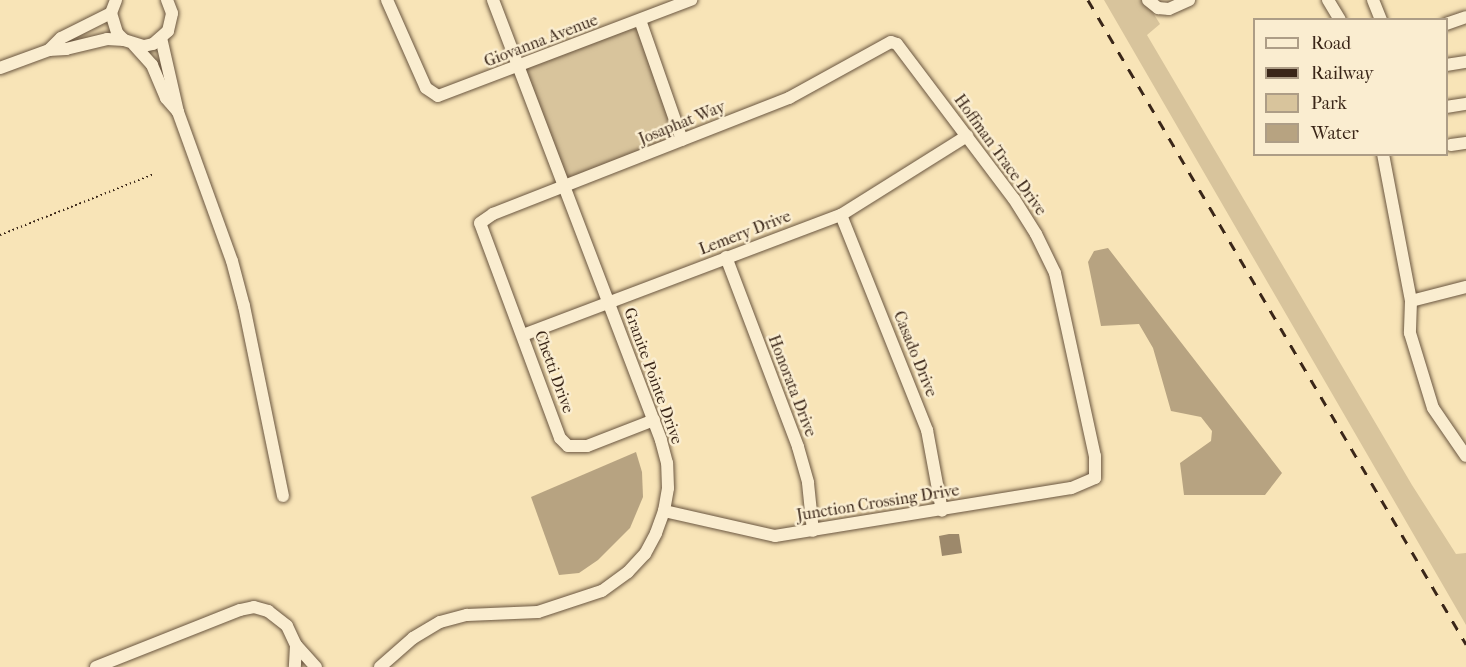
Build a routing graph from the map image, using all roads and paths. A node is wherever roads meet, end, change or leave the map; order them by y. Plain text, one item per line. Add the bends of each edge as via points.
1 (116, 0) edge
2 (167, 0) edge
3 (387, 0) edge
4 (493, 0) edge
5 (691, 0) edge
6 (1148, 0) edge
7 (1189, 0) edge
8 (1328, 0) edge
9 (1372, 0) edge
10 (111, 13) junction
11 (1466, 17) edge
12 (1339, 18) edge
13 (1381, 18) edge
14 (640, 20) junction
15 (1448, 23) edge
16 (161, 38) junction
17 (891, 42) joint
18 (129, 43) junction
19 (50, 50) junction
20 (1466, 62) edge
21 (1448, 65) edge
22 (519, 67) junction
23 (0, 68) edge
24 (1466, 104) edge
25 (1448, 107) edge
26 (178, 112) junction
27 (967, 136) junction
28 (682, 140) junction
29 (1466, 143) edge
30 (1451, 145) dead end
31 (1383, 156) edge
32 (154, 174) dead end
33 (566, 187) junction
34 (841, 214) junction
35 (480, 223) joint
36 (0, 235) edge
37 (726, 257) junction
38 (1466, 287) edge
39 (1411, 301) junction
40 (609, 302) junction
41 (523, 335) junction
42 (654, 420) junction
43 (1466, 456) edge
44 (1095, 478) joint
45 (283, 496) dead end
46 (942, 510) junction
47 (664, 511) junction
48 (813, 531) junction
49 (296, 645) junction
50 (96, 667) edge
51 (295, 667) edge
52 (316, 667) edge
53 (380, 667) edge

1 - 10 street
2 - 16 street via 171,22
3 - 22 street, Giovanna Avenue via 426,88 435,96
4 - 22 street, Granite Pointe Drive
5 - 14 street, Giovanna Avenue
6 - 7 street via 1158,8 1169,9
8 - 12 street
9 - 13 street
10 - 18 street via 112,24
10 - 19 street via 61,38
11 - 15 street
14 - 22 street, Giovanna Avenue
14 - 28 street
16 - 18 street via 144,46
16 - 26 street
17 - 27 street, Hoffman Trace Drive via 902,49
17 - 28 street, Josaphat Way via 789,98
18 - 19 street via 107,39 66,50
18 - 26 street via 152,65 166,98
19 - 23 street
20 - 21 street
22 - 33 street, Granite Pointe Drive
24 - 25 street
26 - 45 street via 232,261
27 - 34 street, Lemery Drive
27 - 44 street, Hoffman Trace Drive via 1014,199 1055,273 1095,456
28 - 33 street, Josaphat Way
29 - 30 street
31 - 39 street
32 - 36 path
33 - 35 street, Josaphat Way via 493,214
33 - 40 street, Granite Pointe Drive
34 - 37 street, Lemery Drive
34 - 46 street, Casado Drive via 927,430
35 - 41 street, Chetti Drive
37 - 40 street, Lemery Drive
37 - 48 street, Honorata Drive via 798,447 808,483
38 - 39 street
39 - 43 street via 1410,333 1433,408
40 - 41 street, Lemery Drive
40 - 42 street, Granite Pointe Drive
41 - 42 street, Chetti Drive via 560,438 568,446 587,446
42 - 47 street, Granite Pointe Drive via 667,463
44 - 46 street, Junction Crossing Drive via 1071,488
46 - 48 street, Junction Crossing Drive
47 - 48 street, Junction Crossing Drive via 775,536
47 - 53 street, Granite Pointe Drive via 645,554 628,573 602,591 538,612 467,615 440,622 413,638
49 - 50 street via 282,621 254,607
49 - 51 street
49 - 52 street

